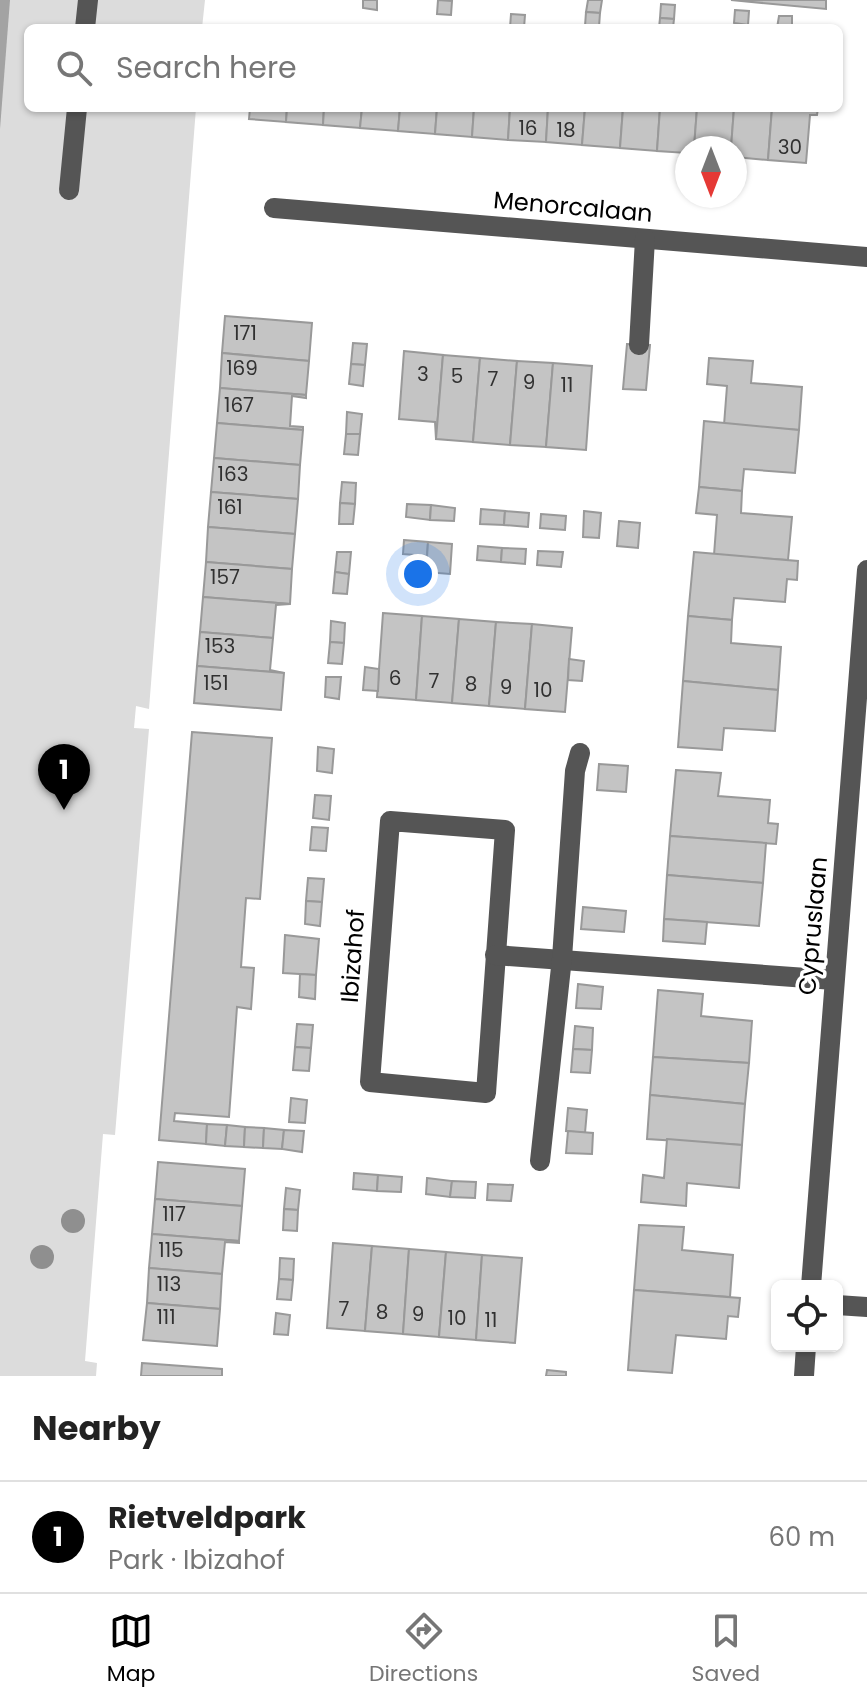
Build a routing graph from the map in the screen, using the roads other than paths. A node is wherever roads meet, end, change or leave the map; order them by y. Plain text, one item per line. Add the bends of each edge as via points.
1 (88, 0) edge
2 (85, 24) edge
3 (77, 112) edge
4 (69, 190) dead end
5 (274, 208) dead end
6 (645, 239) junction
7 (867, 257) edge
8 (639, 345) dead end
9 (867, 570) edge
10 (580, 753) dead end
11 (495, 955) junction
12 (562, 958) junction
13 (834, 980) junction
14 (540, 1161) dead end
15 (811, 1280) edge
16 (843, 1305) edge
17 (867, 1307) edge
18 (806, 1352) edge
19 (804, 1376) edge

1 - 2 street
3 - 4 street
5 - 6 street, Menorcalaan
6 - 7 street, Menorcalaan
6 - 8 street
9 - 13 street, Cypruslaan
10 - 12 street
11 - 11 street, Ibizahof via 505,830 390,821 370,1082 486,1093
11 - 12 street
12 - 13 street
12 - 14 street
13 - 15 street, Cypruslaan
16 - 17 street
18 - 19 street

